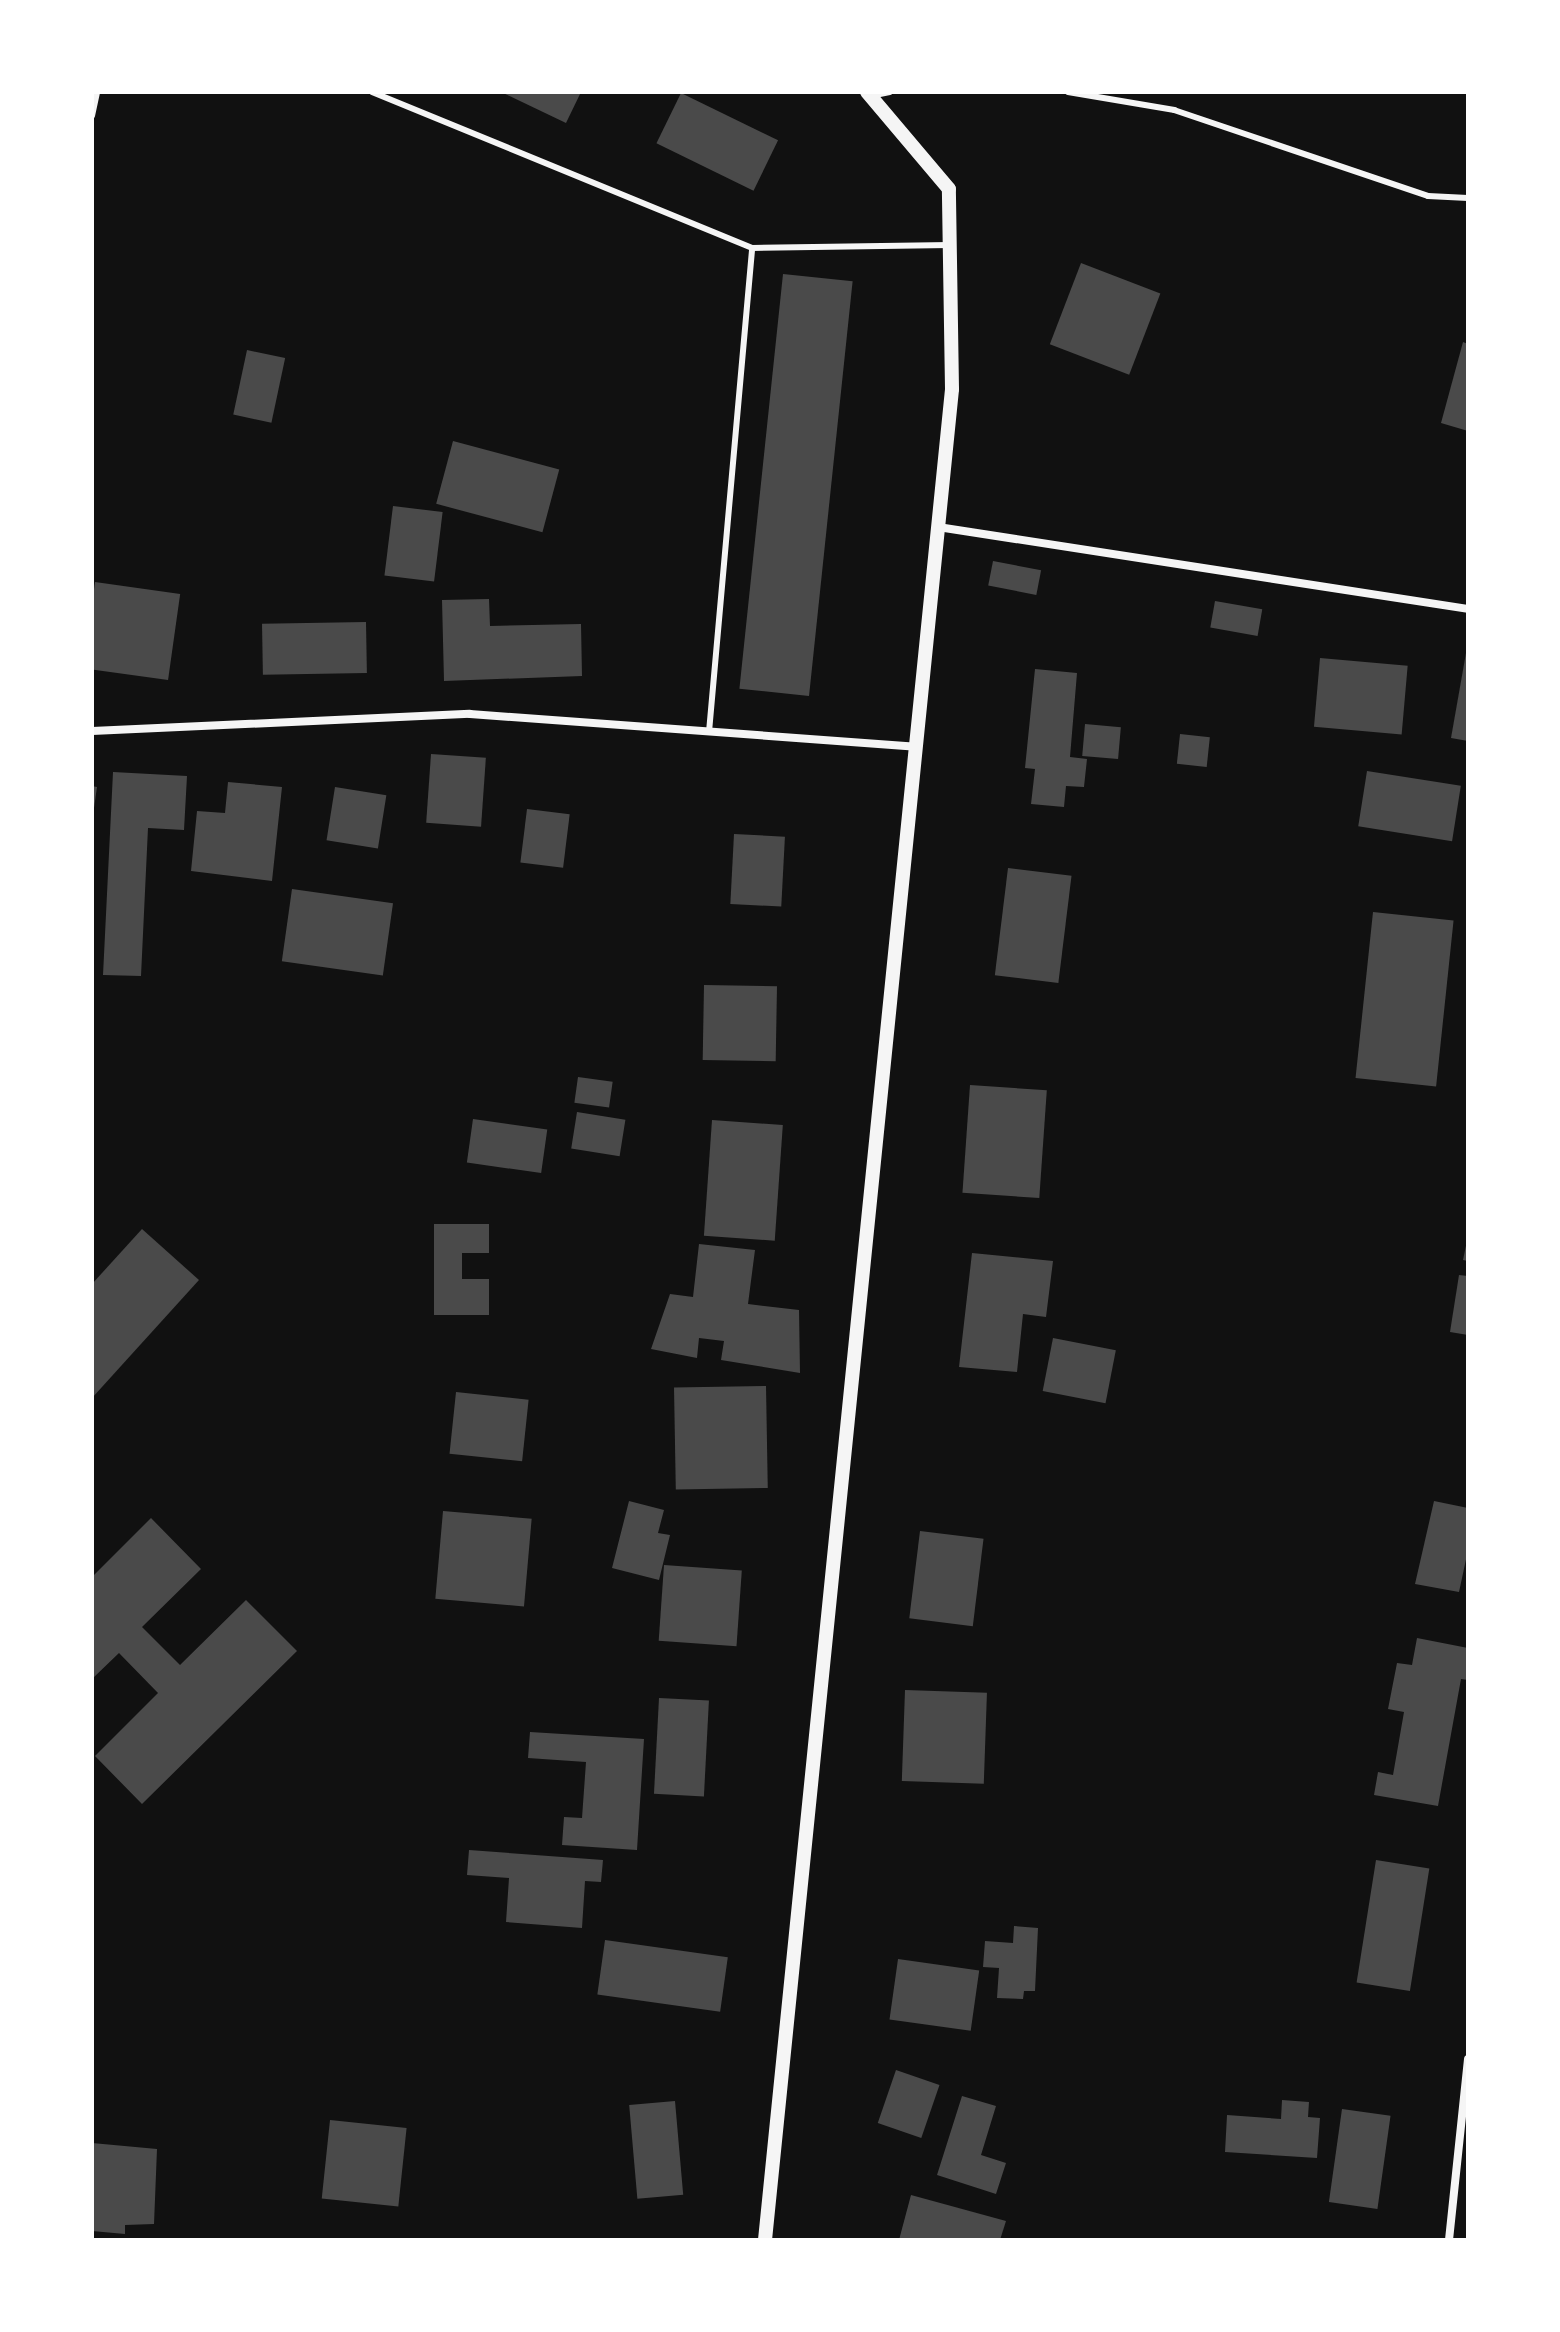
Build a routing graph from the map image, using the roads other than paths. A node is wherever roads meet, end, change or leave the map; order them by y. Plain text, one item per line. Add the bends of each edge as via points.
1 (97, 92) edge
2 (372, 92) edge
3 (1068, 92) edge
4 (877, 93) edge
5 (92, 116) edge
6 (1468, 198) edge
7 (950, 245) junction
8 (752, 248) junction
9 (938, 527) junction
10 (1468, 609) edge
11 (92, 731) edge
12 (709, 732) junction
13 (916, 747) junction
14 (1468, 2059) edge
15 (765, 2240) edge
16 (1449, 2240) edge

1 - 5 lane
2 - 8 lane
3 - 6 lane via 1174,110 1428,196
4 - 7 street via 949,189
7 - 8 lane
7 - 9 street via 952,389
8 - 12 lane
9 - 10 street
9 - 13 street
11 - 12 street via 470,714
12 - 13 street
13 - 15 street
14 - 16 street

